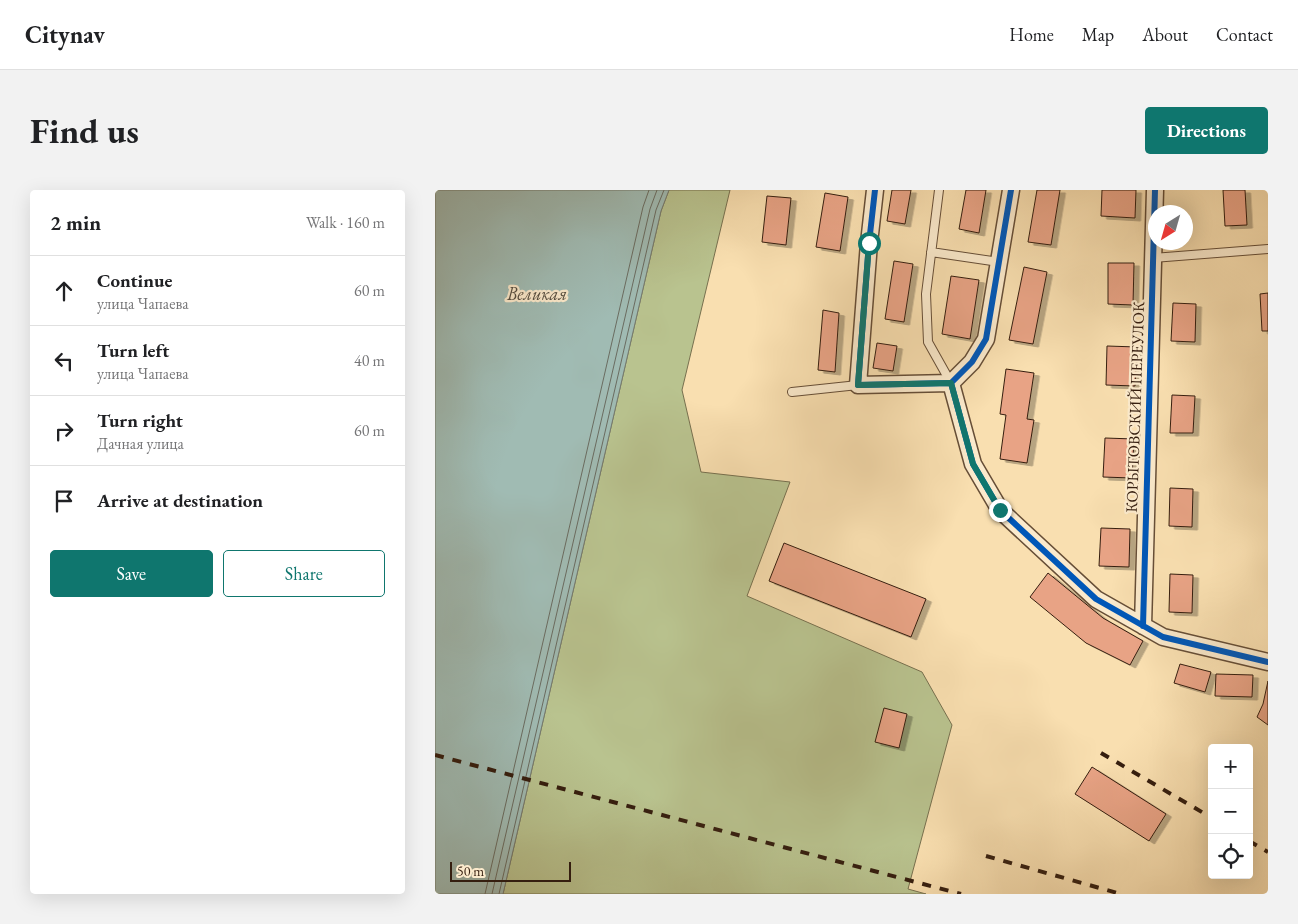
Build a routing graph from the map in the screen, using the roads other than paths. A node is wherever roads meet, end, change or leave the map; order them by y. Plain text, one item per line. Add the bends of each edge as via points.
1 (875, 190) edge
2 (939, 190) edge
3 (1011, 190) edge
4 (1155, 190) edge
5 (1268, 249) edge
6 (931, 252) junction
7 (1153, 258) junction
8 (999, 262) junction
9 (951, 383) junction
10 (858, 385) junction
11 (792, 392) dead end
12 (1143, 626) junction
13 (1268, 662) edge

1 - 10 street
2 - 6 lane
3 - 8 street
4 - 7 street, КОРЫТОВСКИЙ ПЕРЕУЛОК
5 - 7 lane
6 - 8 lane
6 - 9 lane via 926,294 928,342
7 - 12 street, КОРЫТОВСКИЙ ПЕРЕУЛОК
8 - 9 street via 987,339 972,362
9 - 10 street
9 - 12 street via 973,464 1000,510 1096,599
10 - 11 lane
12 - 13 street via 1163,637

